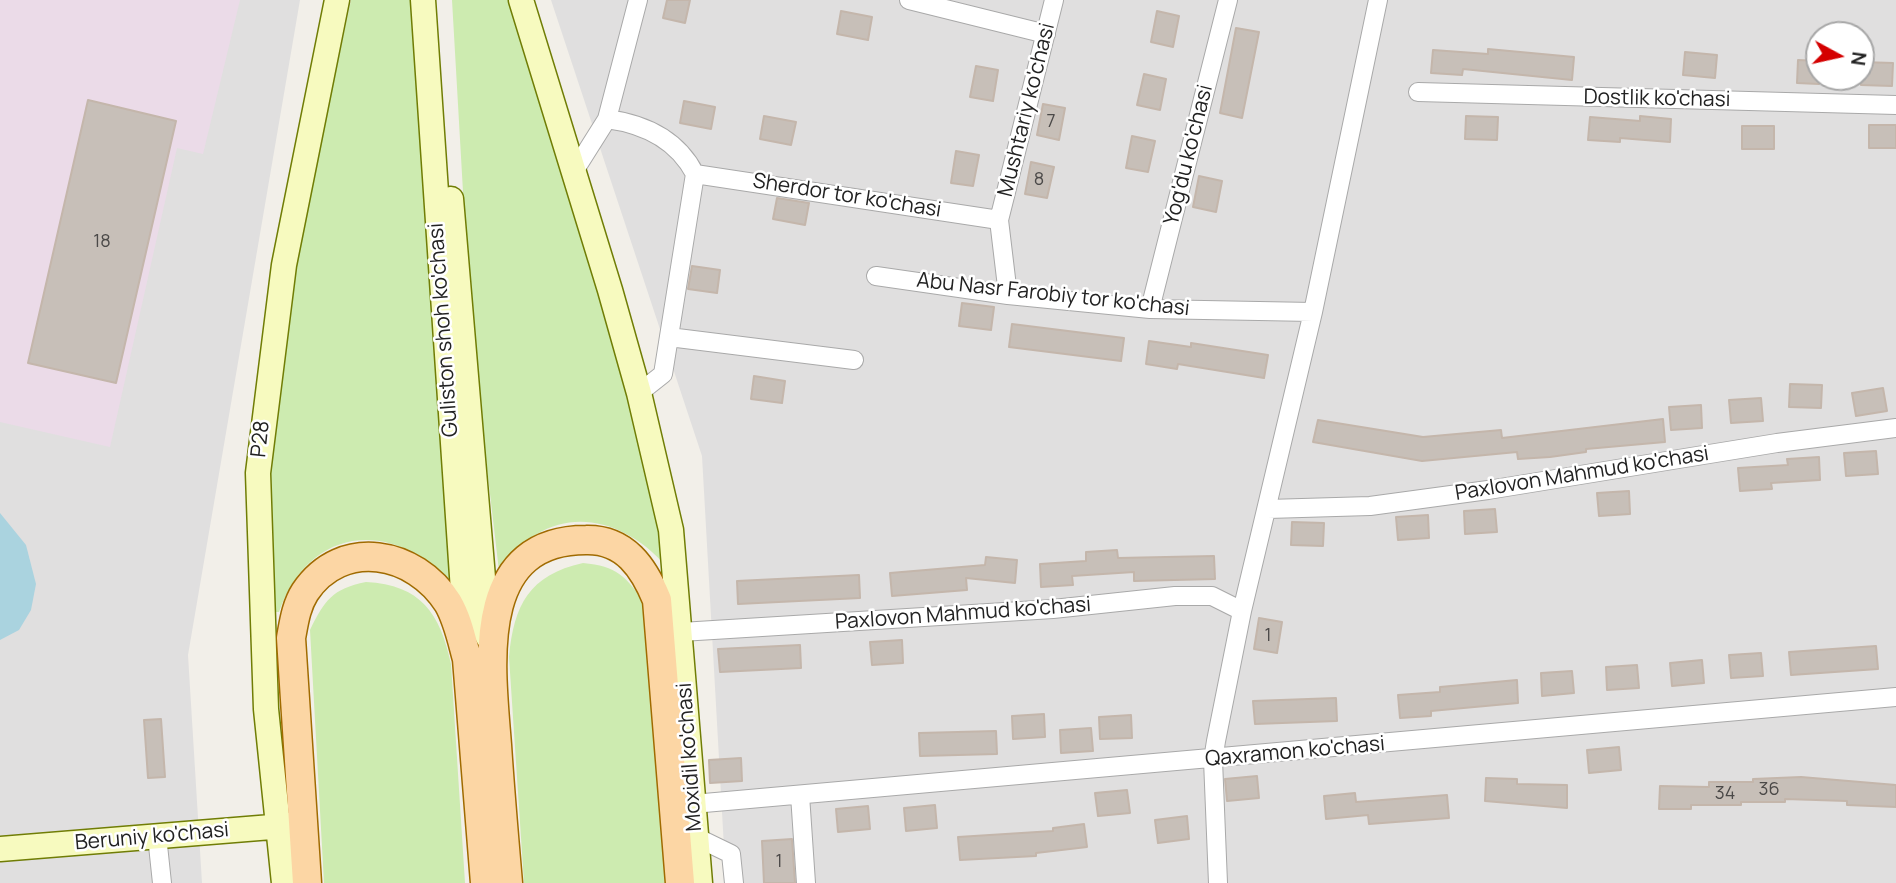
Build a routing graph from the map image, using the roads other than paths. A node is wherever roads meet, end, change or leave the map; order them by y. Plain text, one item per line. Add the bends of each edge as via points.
1 (337, 0) edge
2 (423, 0) edge
3 (440, 0) edge
4 (521, 0) edge
5 (638, 0) edge
6 (909, 0) edge
7 (1054, 0) edge
8 (1228, 0) edge
9 (1378, 0) edge
10 (1046, 34) junction
11 (1419, 92) dead end
12 (1896, 106) edge
13 (607, 119) junction
14 (573, 173) junction
15 (695, 174) junction
16 (999, 220) junction
17 (876, 276) dead end
18 (1008, 295) junction
19 (1150, 309) junction
20 (1313, 312) junction
21 (669, 337) junction
22 (854, 360) dead end
23 (639, 393) junction
24 (1896, 428) edge
25 (1268, 509) junction
26 (1242, 611) junction
27 (681, 632) junction
28 (479, 659) junction
29 (1896, 697) edge
30 (1213, 760) junction
31 (800, 795) junction
32 (693, 804) junction
33 (291, 825) junction
34 (158, 836) junction
35 (696, 837) junction
36 (0, 849) edge
37 (162, 883) edge
38 (284, 883) edge
39 (307, 883) edge
40 (485, 883) edge
41 (508, 883) edge
42 (680, 883) edge
43 (700, 883) edge
44 (734, 883) edge
45 (806, 883) edge
46 (1218, 883) edge

1 - 33 main road, Р28 via 284,265 258,473 266,709
2 - 28 main road, Guliston shoh ko'chasi
3 - 28 main road, Guliston shoh ko'chasi
4 - 14 main road
5 - 13 street
6 - 10 street
7 - 10 street, Mushtariy ko'chasi
8 - 19 street, Yog'du ko'chasi
9 - 20 street
10 - 16 street, Mushtariy ko'chasi
11 - 12 street, Dostlik ko'chasi
13 - 14 street
13 - 15 street via 629,122 662,136 687,159
14 - 23 main road
15 - 16 street, Sherdor tor ko'chasi
15 - 21 street
16 - 18 street
17 - 18 street, Abu Nasr Farobiy tor ko'chasi
18 - 19 street, Abu Nasr Farobiy tor ko'chasi
19 - 20 street, Abu Nasr Farobiy tor ko'chasi
20 - 25 street
21 - 22 street
21 - 23 street via 663,374
23 - 27 main road via 671,530
24 - 25 street, Paxlovon Mahmud ko'chasi via 1370,506
25 - 26 street
26 - 27 street, Paxlovon Mahmud ko'chasi via 1212,596 1175,596 1052,610
26 - 30 street
27 - 32 main road, Moxidil ko'chasi
28 - 33 main road, Guliston shoh ko'chasi via 448,603 406,564 364,555 344,559 324,571 300,602 291,638
28 - 40 main road, Guliston shoh ko'chasi
28 - 41 main road, Guliston shoh ko'chasi
28 - 42 main road, Guliston shoh ko'chasi via 506,584 525,558 554,542 588,540 616,545 637,562 657,600
29 - 30 street, Qaxramon ko'chasi
30 - 31 street, Qaxramon ko'chasi
30 - 46 street
31 - 32 street, Qaxramon ko'chasi
31 - 45 street
32 - 35 main road, Moxidil ko'chasi
33 - 34 main road, Beruniy ko'chasi
33 - 38 main road, Р28
33 - 39 main road, Guliston shoh ko'chasi
34 - 36 main road, Beruniy ko'chasi
34 - 37 street
35 - 43 main road, Moxidil ko'chasi
35 - 44 street via 731,854

